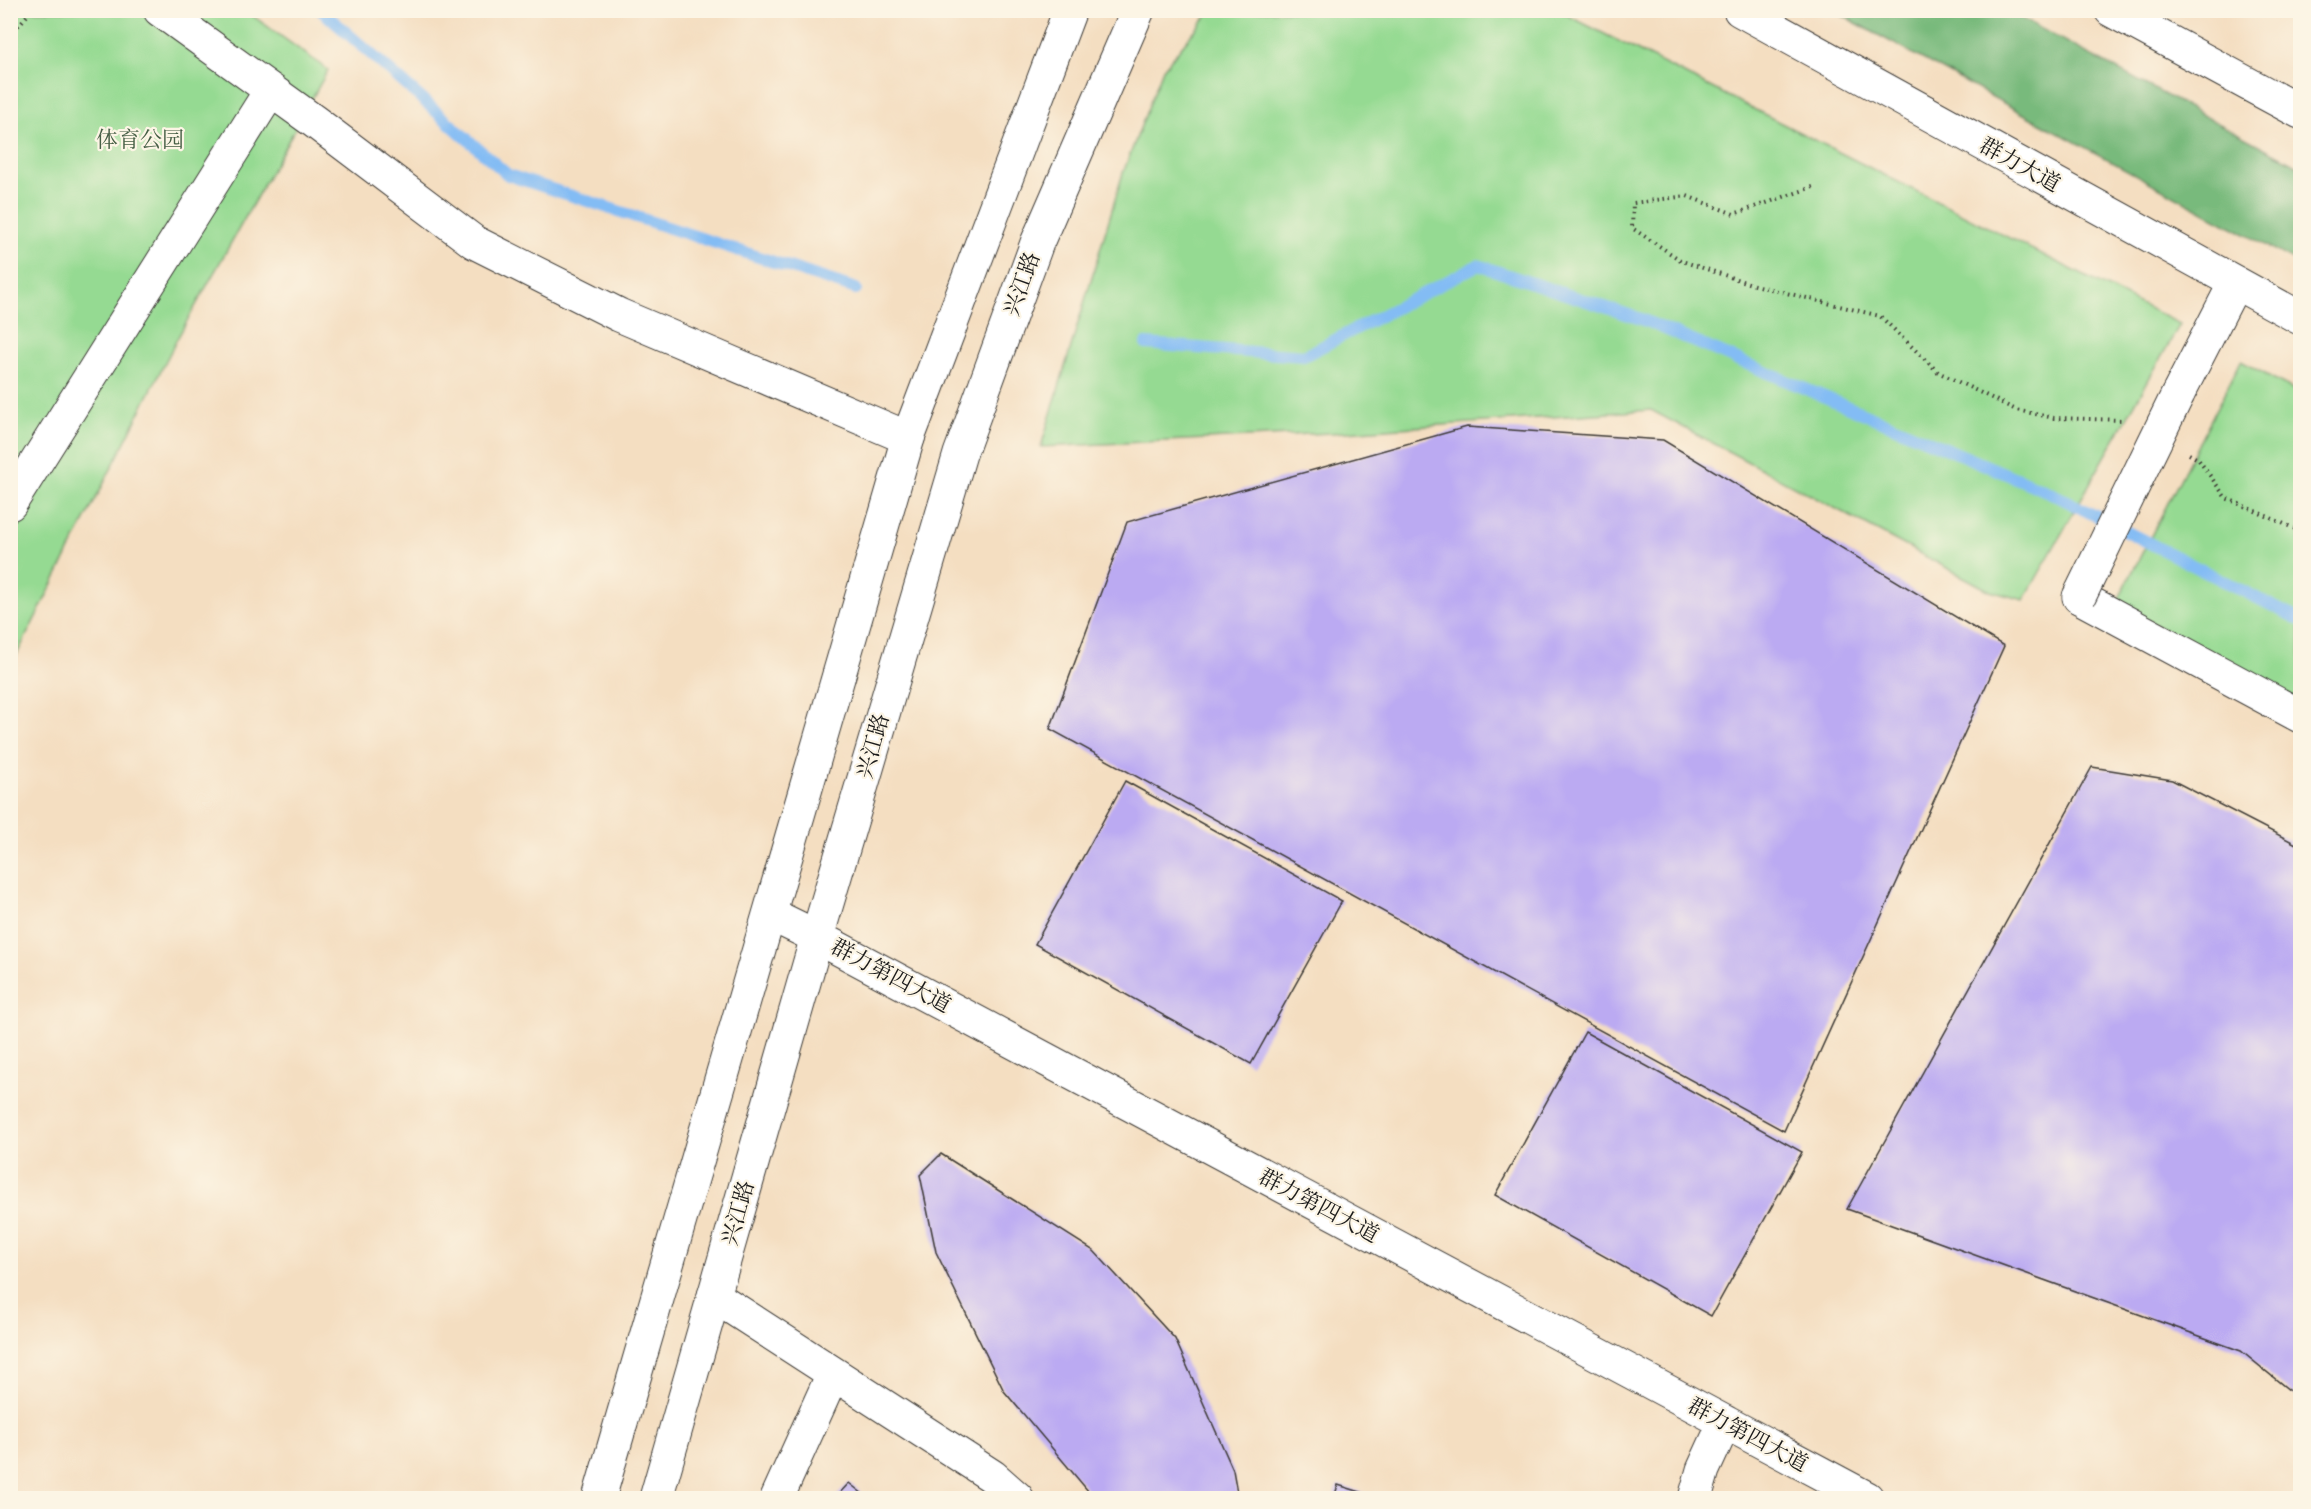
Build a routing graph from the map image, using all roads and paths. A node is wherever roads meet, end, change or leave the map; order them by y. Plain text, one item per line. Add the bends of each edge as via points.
1 (32, 10) edge
2 (160, 10) edge
3 (1071, 10) edge
4 (1138, 10) edge
5 (1740, 10) edge
6 (2111, 10) edge
7 (10, 35) edge
8 (271, 90) junction
9 (2301, 112) edge
10 (1813, 186) dead end
11 (2235, 283) junction
12 (2301, 318) edge
13 (2135, 421) dead end
14 (908, 438) junction
15 (2180, 448) dead end
16 (10, 504) edge
17 (2301, 531) edge
18 (2301, 716) edge
19 (770, 914) junction
20 (817, 937) junction
21 (714, 1296) junction
22 (833, 1374) junction
23 (1725, 1422) junction
24 (599, 1498) edge
25 (656, 1498) edge
26 (777, 1498) edge
27 (1017, 1498) edge
28 (1695, 1498) edge
29 (1867, 1498) edge

1 - 7 path
2 - 8 main road
3 - 14 main road
4 - 20 main road, 兴江路 via 1037,243 960,454
5 - 11 main road, 群力大道
6 - 9 main road
8 - 14 main road via 474,242 619,315
8 - 16 main road
10 - 13 path via 1734,214 1687,196 1633,203 1632,228 1682,261 1754,285 1880,316 1938,372 2016,410 2054,418
11 - 12 main road, 群力大道
11 - 18 main road, bridge via 2079,597
14 - 19 main road
15 - 17 path via 2198,459 2226,498
19 - 20 main road, 群力第四大道
19 - 24 main road
20 - 21 main road, 兴江路
20 - 23 main road, 群力第四大道
21 - 22 main road
21 - 25 main road, 兴江路
22 - 26 main road
22 - 27 main road via 992,1476
23 - 28 main road
23 - 29 main road, 群力第四大道

